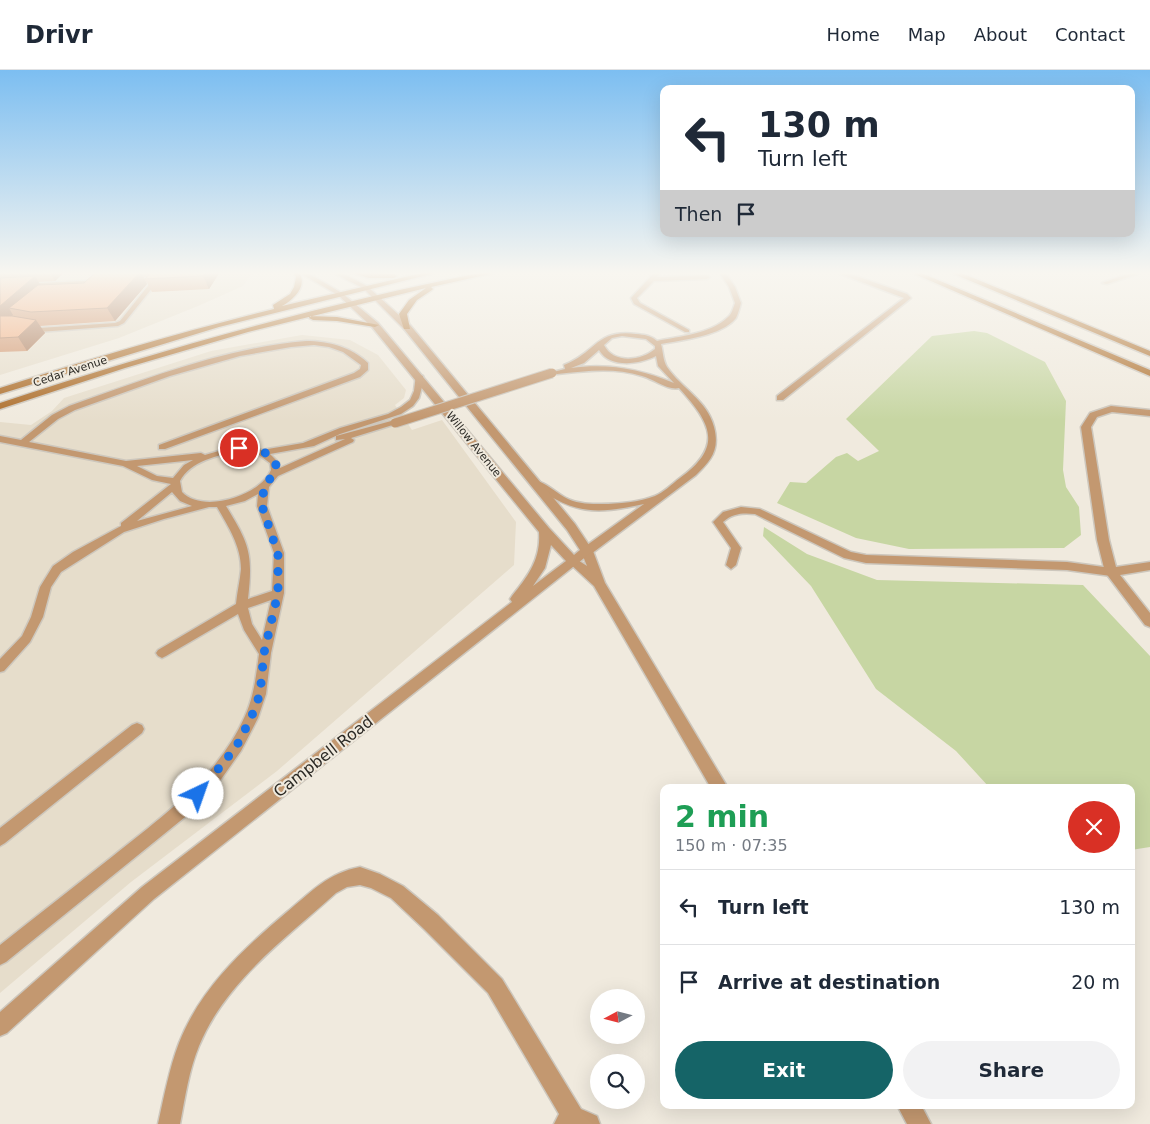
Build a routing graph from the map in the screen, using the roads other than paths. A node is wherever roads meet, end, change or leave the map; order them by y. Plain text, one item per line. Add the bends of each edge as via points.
1 (13, 321) edge
2 (123, 321) edge
3 (235, 321) edge
4 (278, 321) edge
5 (348, 321) edge
6 (371, 321) edge
7 (401, 321) edge
8 (405, 321) edge
9 (669, 321) edge
10 (728, 321) edge
11 (878, 321) edge
12 (1028, 321) edge
13 (1071, 321) edge
14 (375, 325) junction
15 (3, 327) edge
16 (407, 327) junction
17 (687, 331) dead end
18 (600, 345) junction
19 (658, 347) junction
20 (1150, 354) edge
21 (619, 360) junction
22 (630, 361) junction
23 (567, 367) junction
24 (554, 372) junction
25 (1150, 373) edge
26 (419, 376) junction
27 (670, 376) junction
28 (0, 391) edge
29 (684, 391) junction
30 (780, 398) dead end
31 (0, 406) edge
32 (1150, 413) edge
33 (368, 432) junction
34 (0, 439) edge
35 (24, 442) junction
36 (305, 445) junction
37 (162, 447) dead end
38 (264, 452) junction
39 (210, 455) junction
40 (126, 464) junction
41 (274, 474) junction
42 (176, 483) junction
43 (535, 484) junction
44 (264, 486) junction
45 (657, 499) junction
46 (220, 504) junction
47 (208, 505) junction
48 (120, 530) junction
49 (545, 530) junction
50 (586, 551) junction
51 (573, 561) junction
52 (731, 565) dead end
53 (1150, 566) edge
54 (1111, 572) junction
55 (599, 583) junction
56 (278, 593) junction
57 (242, 606) junction
58 (498, 620) junction
59 (1150, 622) edge
60 (264, 653) junction
61 (162, 654) dead end
62 (0, 667) edge
63 (137, 729) dead end
64 (718, 784) edge
65 (0, 838) edge
66 (0, 956) edge
67 (0, 1026) edge
68 (911, 1109) edge
69 (575, 1122) edge
70 (169, 1124) edge
71 (920, 1124) edge

1 - 15 lane
2 - 15 lane via 116,325 39,330
3 - 28 main road, Cedar Avenue
4 - 31 main road, Cedar Avenue via 127,364
5 - 14 main road
6 - 14 street, Willow Avenue
7 - 16 street, Willow Avenue
8 - 16 main road
9 - 17 lane
10 - 19 lane via 704,334
11 - 30 lane
12 - 25 main road
13 - 20 main road
14 - 26 street, Willow Avenue
16 - 43 street, Willow Avenue
18 - 19 lane via 607,338 622,334 648,337
18 - 21 lane via 604,354
18 - 23 lane
19 - 22 lane, Campbell Road via 649,358
19 - 27 lane, Campbell Road via 662,366
21 - 22 lane, Campbell Road
21 - 23 lane, Campbell Road
22 - 27 lane, Campbell Road
23 - 24 lane
24 - 29 lane via 618,367 643,373
24 - 33 lane, bridge
26 - 36 lane via 416,397 405,408
26 - 49 street, Willow Avenue
27 - 29 lane, Campbell Road
29 - 45 lane, Campbell Road via 702,408 712,435 712,447 693,473
32 - 54 street via 1111,409 1093,415 1086,426
33 - 36 lane
33 - 41 lane
34 - 35 lane
35 - 37 lane via 72,408 244,353 291,345 322,344 345,350 365,365 357,375
35 - 40 lane
36 - 38 lane
38 - 39 lane via 239,448
38 - 41 lane via 276,465
39 - 40 lane
39 - 42 lane via 183,471
40 - 42 lane
41 - 44 lane
42 - 47 lane via 176,492 183,499 193,504
42 - 48 lane
43 - 45 lane, Campbell Road via 565,501 591,507
43 - 50 street, Willow Avenue via 571,527
44 - 46 lane via 240,499
44 - 56 lane via 262,506 278,554
45 - 50 lane, Campbell Road
46 - 47 lane
46 - 57 lane via 238,534 245,558
47 - 48 lane
48 - 62 lane via 77,554 57,570 46,587 26,639
49 - 51 street, Willow Avenue
49 - 58 street via 547,546 536,574
50 - 51 street, Campbell Road
50 - 55 street, Willow Avenue
51 - 55 street, Willow Avenue
51 - 58 street, Campbell Road
52 - 54 lane via 736,548 718,522 735,511 746,510 757,511 848,555 866,559 1067,566
53 - 54 street
54 - 59 street
55 - 64 street, Willow Avenue
56 - 57 lane
56 - 60 lane
57 - 60 lane via 249,631
57 - 61 lane
58 - 67 street, Campbell Road via 148,893
60 - 66 lane via 260,694 251,718 236,747 212,780 185,808
63 - 65 lane
68 - 71 street
69 - 70 street via 495,986 397,892 360,876 344,879 330,887 243,963 207,1009 190,1043

